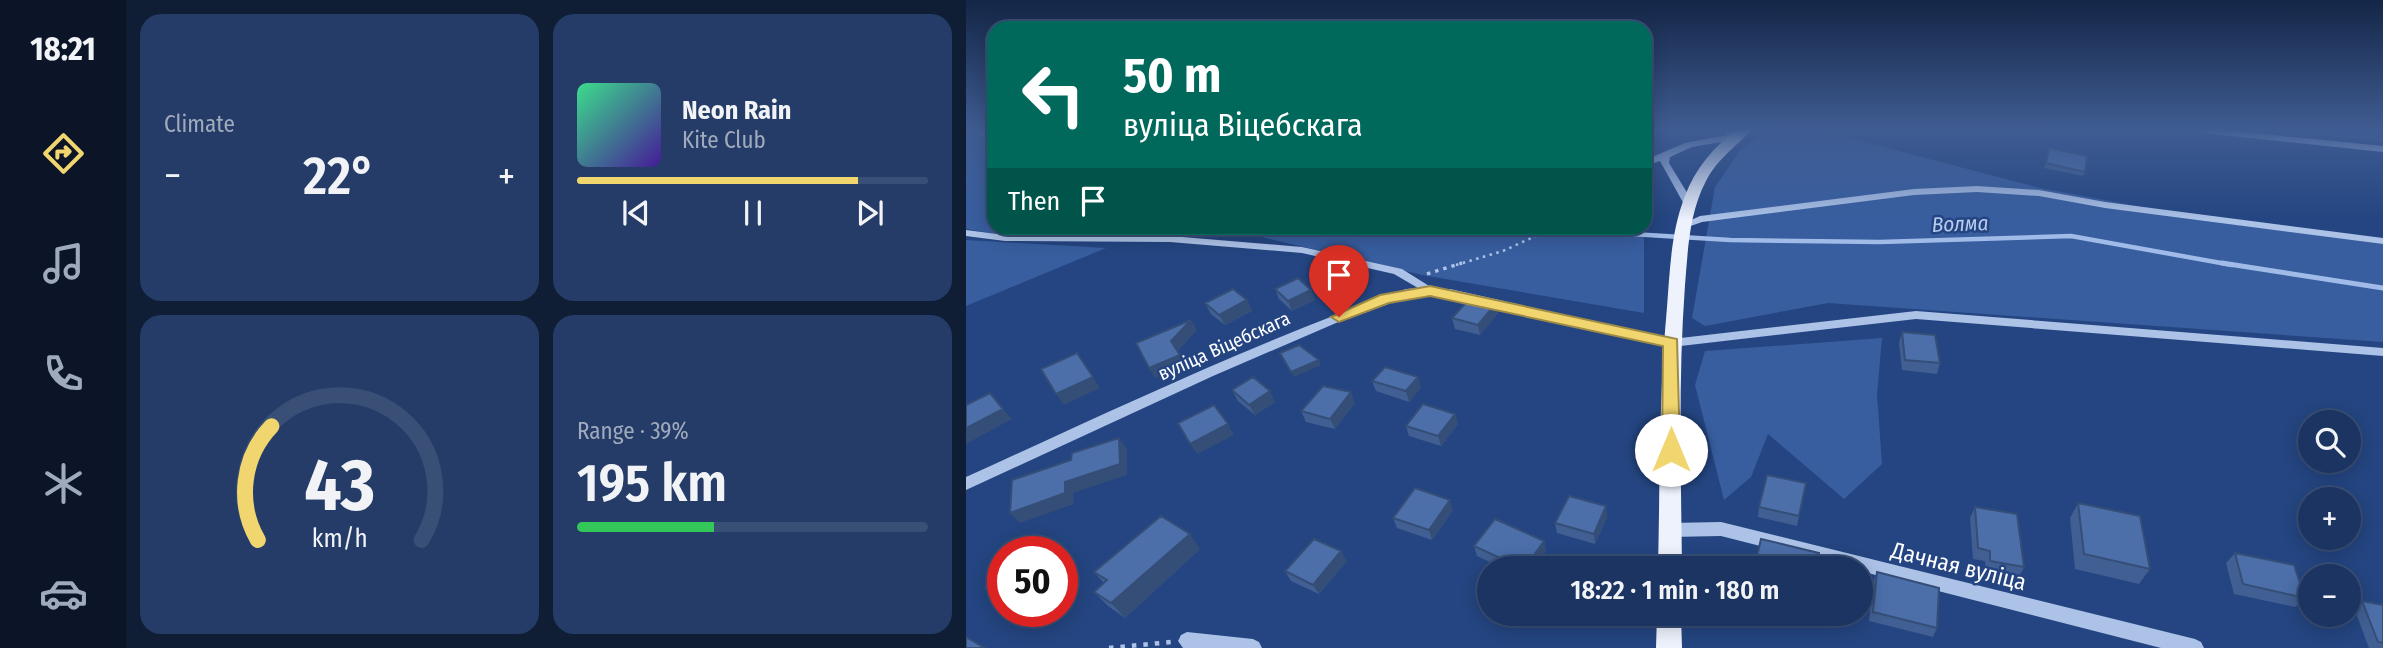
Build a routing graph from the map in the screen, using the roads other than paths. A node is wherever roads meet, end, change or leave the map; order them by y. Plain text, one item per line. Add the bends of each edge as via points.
1 (1664, 160) edge
2 (1713, 160) edge
3 (1689, 204) junction
4 (1685, 225) junction
5 (966, 233) edge
6 (2383, 241) edge
7 (1430, 291) junction
8 (1672, 343) junction
9 (2383, 352) edge
10 (966, 484) edge
11 (1670, 530) junction
12 (1670, 556) edge
13 (1670, 626) edge
14 (1187, 641) road end
15 (1253, 648) edge
16 (1669, 648) edge
17 (2195, 648) edge

1 - 3 street
2 - 3 main road
3 - 4 main road
4 - 6 street via 1700,219 1844,200 1977,189 2039,193
4 - 8 main road
5 - 7 street via 1273,247 1398,271
7 - 8 street, вуліца Віцебскага
7 - 10 street, вуліца Віцебскага via 1386,298 1339,317
8 - 9 street, вуліца Віцебскага via 1916,315
8 - 11 main road
11 - 12 main road
11 - 17 street, Дачная вуліца via 1721,529
13 - 16 main road
14 - 15 street

